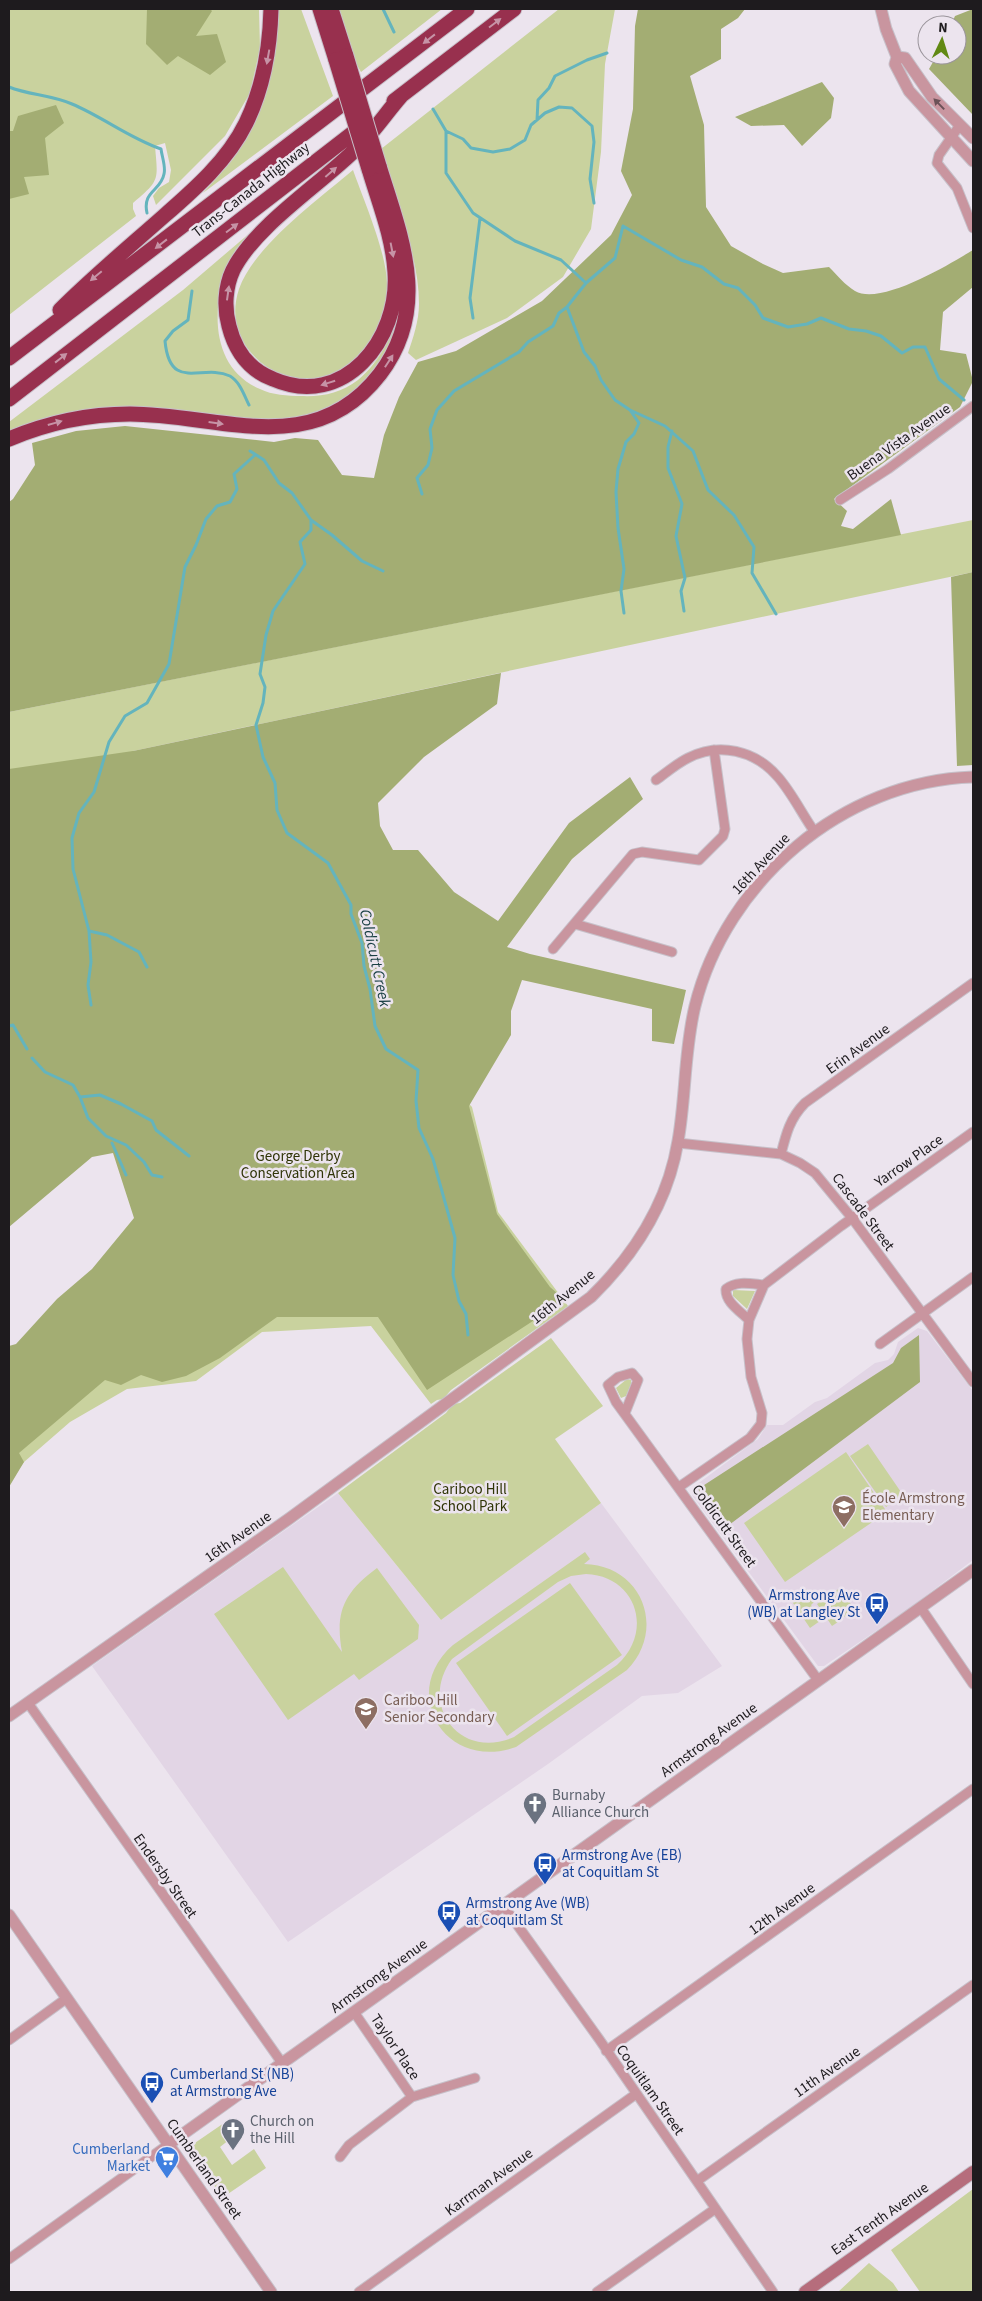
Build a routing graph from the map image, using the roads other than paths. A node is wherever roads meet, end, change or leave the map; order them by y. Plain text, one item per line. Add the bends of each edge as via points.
1 (272, 9) edge
2 (320, 9) edge
3 (331, 9) edge
4 (467, 9) edge
5 (514, 9) edge
6 (881, 9) edge
7 (897, 57) junction
8 (341, 58) junction
9 (401, 96) junction
10 (960, 125) junction
11 (951, 137) junction
12 (973, 138) edge
13 (973, 161) edge
14 (374, 168) junction
15 (973, 228) edge
16 (23, 347) junction
17 (9, 358) edge
18 (9, 399) edge
19 (973, 406) edge
20 (9, 440) edge
21 (840, 500) dead end
22 (714, 750) junction
23 (973, 777) edge
24 (656, 780) dead end
25 (814, 831) junction
26 (575, 924) junction
27 (553, 949) dead end
28 (672, 952) dead end
29 (973, 983) edge
30 (973, 1132) edge
31 (678, 1144) junction
32 (781, 1154) junction
33 (852, 1218) junction
34 (973, 1277) edge
35 (764, 1285) junction
36 (922, 1314) junction
37 (749, 1320) junction
38 (880, 1344) dead end
39 (973, 1382) edge
40 (625, 1413) dead end
41 (679, 1487) junction
42 (973, 1570) edge
43 (921, 1608) junction
44 (818, 1680) junction
45 (973, 1684) edge
46 (28, 1703) junction
47 (9, 1716) edge
48 (973, 1789) edge
49 (503, 1905) junction
50 (9, 1915) edge
51 (973, 1985) edge
52 (66, 1998) junction
53 (354, 2012) junction
54 (9, 2040) edge
55 (606, 2051) junction
56 (282, 2063) junction
57 (475, 2078) dead end
58 (636, 2094) junction
59 (412, 2097) junction
60 (169, 2144) junction
61 (340, 2157) dead end
62 (973, 2172) edge
63 (697, 2181) junction
64 (715, 2209) junction
65 (9, 2259) edge
66 (271, 2292) edge
67 (358, 2292) edge
68 (597, 2292) edge
69 (773, 2292) edge
70 (805, 2292) edge

1 -> 16 highway via 270,42 260,87 246,124 227,153 187,196 85,284
2 - 8 highway
3 - 8 highway
4 -> 16 highway, Trans-Canada Highway
9 -> 5 highway, Trans-Canada Highway
6 - 7 street
10 -> 7 street via 932,97 906,58
7 - 11 street via 895,64 910,90
8 - 14 highway, bridge
14 -> 9 highway via 395,272 394,304 383,335 355,369 332,382 298,386 263,376 243,356 231,332 226,310 233,272 254,242 358,148
18 -> 9 highway, Trans-Canada Highway
10 - 11 street
10 - 12 street
11 - 13 street
11 - 15 street via 939,154 937,163 957,188
20 -> 14 highway via 61,421 98,416 150,416 281,428 306,424 341,410 373,382 392,358 405,324 409,302 402,241
16 - 17 highway, Trans-Canada Highway
19 - 21 street, Buena Vista Avenue
22 - 24 street via 685,760
22 - 25 street via 748,754 767,766 780,779
22 - 26 street via 725,829 723,836 698,860 642,852 633,854
23 - 25 street, 16th Avenue via 920,784 883,796
25 - 31 street, 16th Avenue via 753,890 713,956 691,1026
26 - 27 street
26 - 28 street
29 - 32 street, Erin Avenue via 805,1104 793,1116
30 - 33 street, Yarrow Place
31 - 32 street, Cascade Street
31 - 46 street, 16th Avenue via 667,1184 652,1218 622,1265 591,1297 290,1518
32 - 33 street, Cascade Street via 815,1173
33 - 35 street, Yarrow Place
33 - 36 street, Cascade Street
34 - 36 street
35 - 37 street, Yarrow Place
35 - 37 street via 739,1284 726,1289 730,1302
36 - 38 street
36 - 39 street, Cascade Street
37 - 41 street, Yarrow Place via 748,1357 762,1408 762,1424 750,1438
40 - 41 street, Coldicutt Street
41 - 44 street, Coldicutt Street
42 - 43 street, Armstrong Avenue
43 - 44 street, Armstrong Avenue
43 - 45 street
44 - 49 street, Armstrong Avenue
46 - 47 street, 16th Avenue
46 - 56 street, Endersby Street
48 - 55 street, 12th Avenue
49 - 53 street, Armstrong Avenue
49 - 55 street, Coquitlam Street
50 - 52 street, Cumberland Street
51 - 63 street, 11th Avenue
52 - 54 street
52 - 60 street, Cumberland Street
53 - 56 street, Armstrong Avenue
53 - 59 street, Taylor Place
55 - 58 street, Coquitlam Street
56 - 60 street, Armstrong Avenue
57 - 59 street, Taylor Place
58 - 63 street, Coquitlam Street
58 - 67 street, Karrman Avenue
59 - 61 street, Taylor Place via 349,2145
60 - 65 street
60 - 66 street, Cumberland Street
62 - 70 main road, East Tenth Avenue
63 - 64 street, Coquitlam Street
64 - 68 street
64 - 69 street, Coquitlam Street

